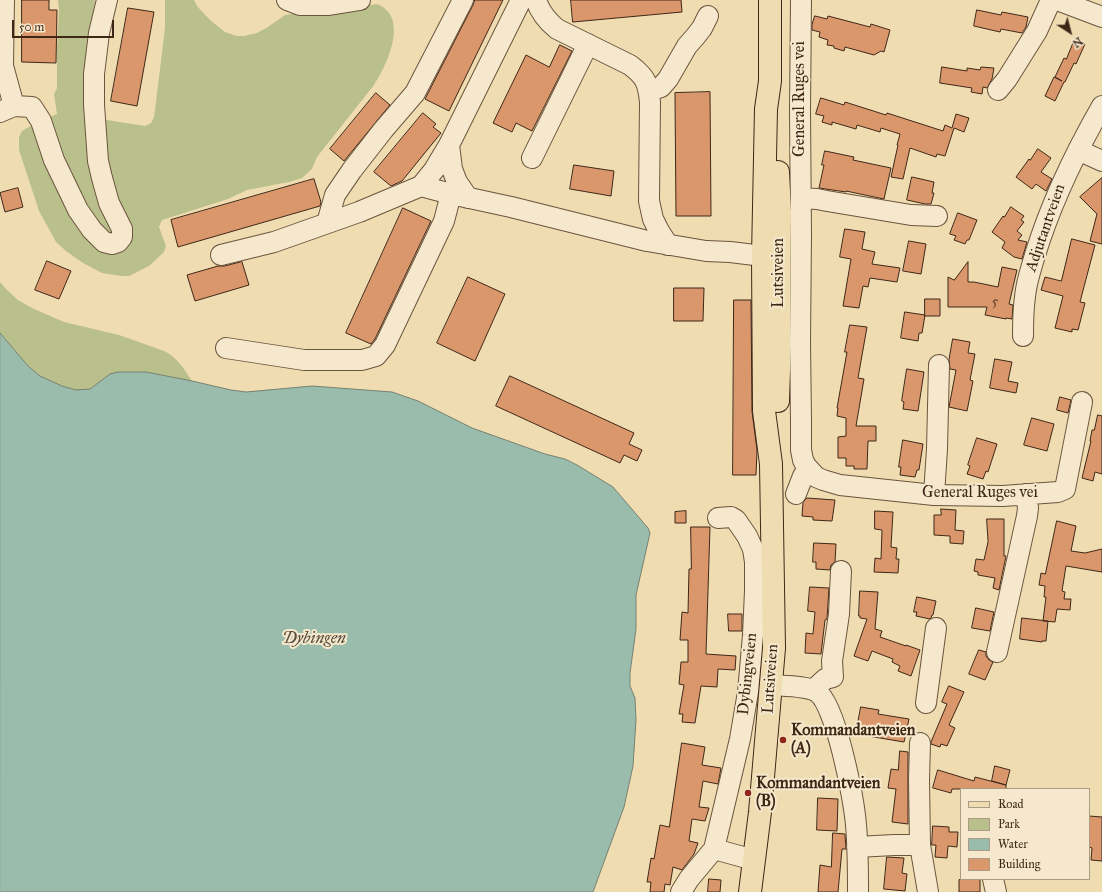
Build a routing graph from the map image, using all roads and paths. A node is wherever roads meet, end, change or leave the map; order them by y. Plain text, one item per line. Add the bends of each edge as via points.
1 (4, 0) edge
2 (107, 0) edge
3 (287, 0) edge
4 (360, 0) edge
5 (464, 0) edge
6 (521, 0) edge
7 (536, 0) edge
8 (770, 0) edge
9 (801, 0) edge
10 (1051, 0) edge
11 (1057, 0) edge
12 (708, 16) dead end
13 (1102, 17) edge
14 (512, 18) junction
15 (551, 24) junction
16 (588, 44) junction
17 (998, 90) dead end
18 (649, 91) junction
19 (1102, 106) edge
20 (7, 109) edge
21 (449, 145) junction
22 (1078, 150) junction
23 (532, 158) dead end
24 (1102, 161) edge
25 (421, 186) junction
26 (460, 196) junction
27 (801, 198) junction
28 (937, 216) dead end
29 (327, 223) junction
30 (668, 245) junction
31 (221, 255) dead end
32 (771, 256) junction
33 (1023, 336) dead end
34 (226, 348) dead end
35 (939, 365) dead end
36 (1082, 402) dead end
37 (811, 472) junction
38 (796, 494) dead end
39 (1026, 494) junction
40 (934, 495) junction
41 (718, 518) dead end
42 (841, 570) dead end
43 (936, 628) dead end
44 (997, 652) dead end
45 (772, 685) junction
46 (813, 690) junction
47 (926, 703) dead end
48 (920, 743) dead end
49 (920, 845) junction
50 (857, 847) junction
51 (714, 849) junction
52 (754, 860) junction
53 (993, 880) edge
54 (681, 892) edge
55 (750, 892) edge
56 (858, 892) edge
57 (928, 892) edge
58 (996, 892) edge

1 - 20 street via 3,66
2 - 20 street via 99,33 94,74 94,106 98,161 110,203 122,229 122,237 118,242 104,242 78,210 54,160 41,121 32,107
3 - 4 street via 300,5 329,5
5 - 29 street via 415,93 384,129 335,195
6 - 14 street
7 - 15 street via 544,17
8 - 32 main road, Lutsiveien via 770,81 776,110 780,212
9 - 27 street, General Ruges vei
10 - 17 street via 1033,37
11 - 13 street
12 - 18 street via 668,79 661,87
14 - 15 street via 527,17
14 - 21 street
15 - 16 street
16 - 18 street via 640,72
16 - 23 street
18 - 30 street via 649,201 653,219
19 - 22 street, Adjutantveien
21 - 25 street
21 - 26 street via 452,169
22 - 24 street
22 - 33 street, Adjutantveien via 1061,185 1037,248 1025,296
25 - 26 street
25 - 29 street
26 - 30 street
26 - 34 street via 444,221 385,345 376,356 362,360 304,360
27 - 28 street via 911,216
27 - 37 street, General Ruges vei via 801,450 803,460
29 - 31 street via 274,242
30 - 32 street
32 - 45 main road, Lutsiveien via 779,368 771,464 774,648
35 - 40 street
36 - 39 street, General Ruges vei via 1065,489 1058,492
37 - 38 street via 803,476
37 - 40 street, General Ruges vei via 816,477 840,485
39 - 40 street, General Ruges vei
39 - 44 street via 1028,508
41 - 51 street, Dybingveien via 731,517 736,520 750,542 755,562 755,591 748,692 740,739
42 - 46 street via 839,614 832,661 833,677 825,679
43 - 47 street
45 - 46 street
45 - 52 main road, Lutsiveien
46 - 50 street via 824,699 839,736 853,805
48 - 49 street
49 - 50 street
49 - 57 street
50 - 56 street
51 - 52 street
51 - 54 street, Dybingveien
52 - 55 main road, Lutsiveien
53 - 58 street

